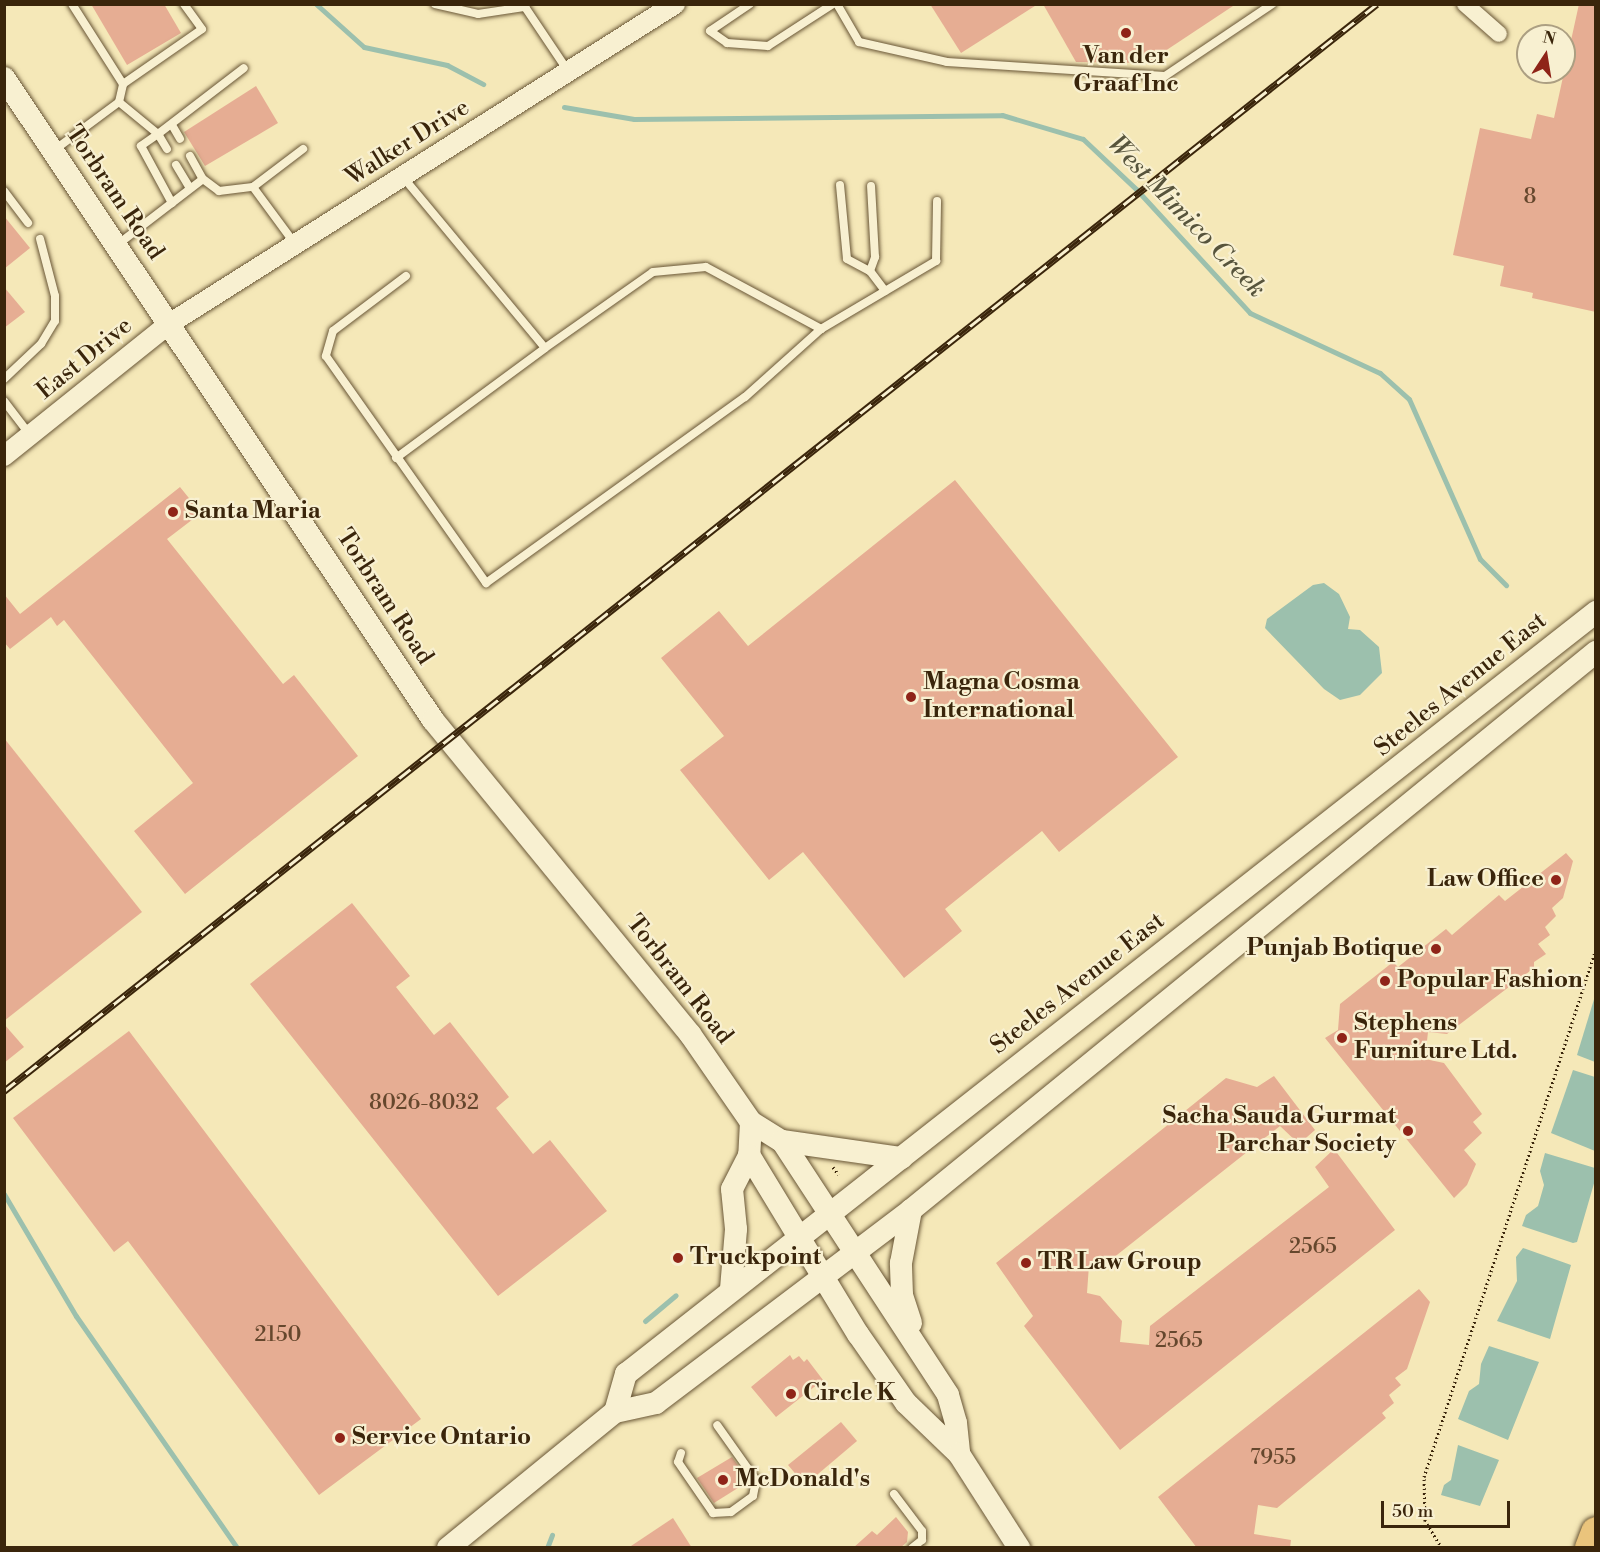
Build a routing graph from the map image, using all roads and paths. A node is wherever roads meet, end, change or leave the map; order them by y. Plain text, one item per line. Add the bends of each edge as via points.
1 (72, 4) edge
2 (184, 4) edge
3 (435, 4) edge
4 (675, 4) edge
5 (750, 4) edge
6 (835, 4) edge
7 (1272, 4) edge
8 (1465, 4) edge
9 (527, 6) edge
10 (1498, 34) dead end
11 (244, 68) dead end
12 (568, 72) junction
13 (4, 78) edge
14 (123, 84) junction
15 (119, 102) junction
16 (172, 125) junction
17 (158, 134) junction
18 (180, 140) dead end
19 (167, 149) dead end
20 (303, 149) dead end
21 (53, 151) junction
22 (190, 156) dead end
23 (176, 165) dead end
24 (402, 176) junction
25 (203, 179) junction
26 (840, 185) dead end
27 (871, 186) dead end
28 (253, 187) junction
29 (190, 188) junction
30 (4, 191) edge
31 (937, 201) dead end
32 (171, 202) junction
33 (28, 223) dead end
34 (40, 239) dead end
35 (295, 245) junction
36 (117, 246) junction
37 (870, 271) junction
38 (406, 276) dead end
39 (885, 291) junction
40 (169, 324) junction
41 (821, 329) junction
42 (545, 348) junction
43 (4, 379) edge
44 (4, 401) edge
45 (30, 435) junction
46 (4, 456) edge
47 (396, 458) junction
48 (1596, 612) edge
49 (1596, 652) edge
50 (1596, 949) edge
51 (751, 1122) junction
52 (782, 1141) junction
53 (749, 1155) junction
54 (902, 1158) junction
55 (833, 1169) dead end
56 (838, 1174) dead end
57 (911, 1210) junction
58 (830, 1214) junction
59 (799, 1237) junction
60 (855, 1252) junction
61 (823, 1276) junction
62 (731, 1289) junction
63 (918, 1348) junction
64 (615, 1412) junction
65 (717, 1425) dead end
66 (681, 1453) dead end
67 (958, 1454) junction
68 (894, 1494) dead end
69 (1596, 1532) edge
70 (448, 1548) edge
71 (912, 1548) edge
72 (1019, 1548) edge
73 (1442, 1548) edge
74 (1590, 1548) edge

1 - 14 lane
2 - 14 lane via 202,29
3 - 9 lane via 478,14
4 - 12 street, Walker Drive
5 - 6 lane via 710,31 727,43 768,46
6 - 7 lane via 859,42 947,62 1165,76
8 - 10 street
9 - 12 lane
11 - 16 lane
12 - 24 street, Walker Drive
13 - 21 main road, Torbram Road
14 - 15 lane
15 - 17 lane
15 - 21 lane
16 - 17 lane
16 - 18 lane
17 - 19 lane
17 - 32 lane via 141,146
20 - 28 lane
21 - 36 main road, Torbram Road
22 - 25 lane
23 - 29 lane
24 - 35 street, Walker Drive
24 - 42 lane
25 - 28 lane via 219,191
25 - 29 lane
26 - 37 lane via 847,259
27 - 37 lane via 875,257
28 - 35 lane
29 - 32 lane
30 - 33 lane
31 - 39 lane via 936,261
32 - 36 lane
34 - 43 lane via 55,296 55,321 41,344
35 - 40 street, Walker Drive
36 - 40 main road, Torbram Road
37 - 39 lane
38 - 47 lane via 333,331 326,357
39 - 41 lane
40 - 45 street, East Drive
40 - 51 main road, Torbram Road via 433,720 675,1016
41 - 42 lane via 706,267 653,272
41 - 47 lane via 745,397 486,583
42 - 47 lane
44 - 45 lane
45 - 46 street, East Drive
48 - 54 main road, Steeles Avenue East
49 - 57 main road
50 - 73 path via 1424,1477 1425,1521
51 - 52 main road, Torbram Road
51 - 53 main road
52 - 54 main road
52 - 58 main road, Torbram Road
53 - 59 main road, Torbram Road
53 - 62 main road via 732,1189 736,1228
54 - 58 main road, Steeles Avenue East
55 - 56 path
57 - 60 main road
57 - 63 main road via 901,1263 902,1295
58 - 59 main road, Steeles Avenue East
58 - 60 main road, Torbram Road
59 - 61 main road, Torbram Road
59 - 62 main road, Steeles Avenue East
60 - 61 main road
60 - 63 main road, Torbram Road
61 - 64 main road via 656,1403
61 - 67 main road, Torbram Road via 906,1403
62 - 64 main road, Steeles Avenue East via 626,1374
63 - 67 main road, Torbram Road via 948,1395 956,1423
64 - 70 main road
65 - 66 lane via 756,1480 753,1497 731,1512 713,1514 678,1462
67 - 72 main road, Torbram Road
68 - 71 lane via 922,1531 922,1540
69 - 74 highway

